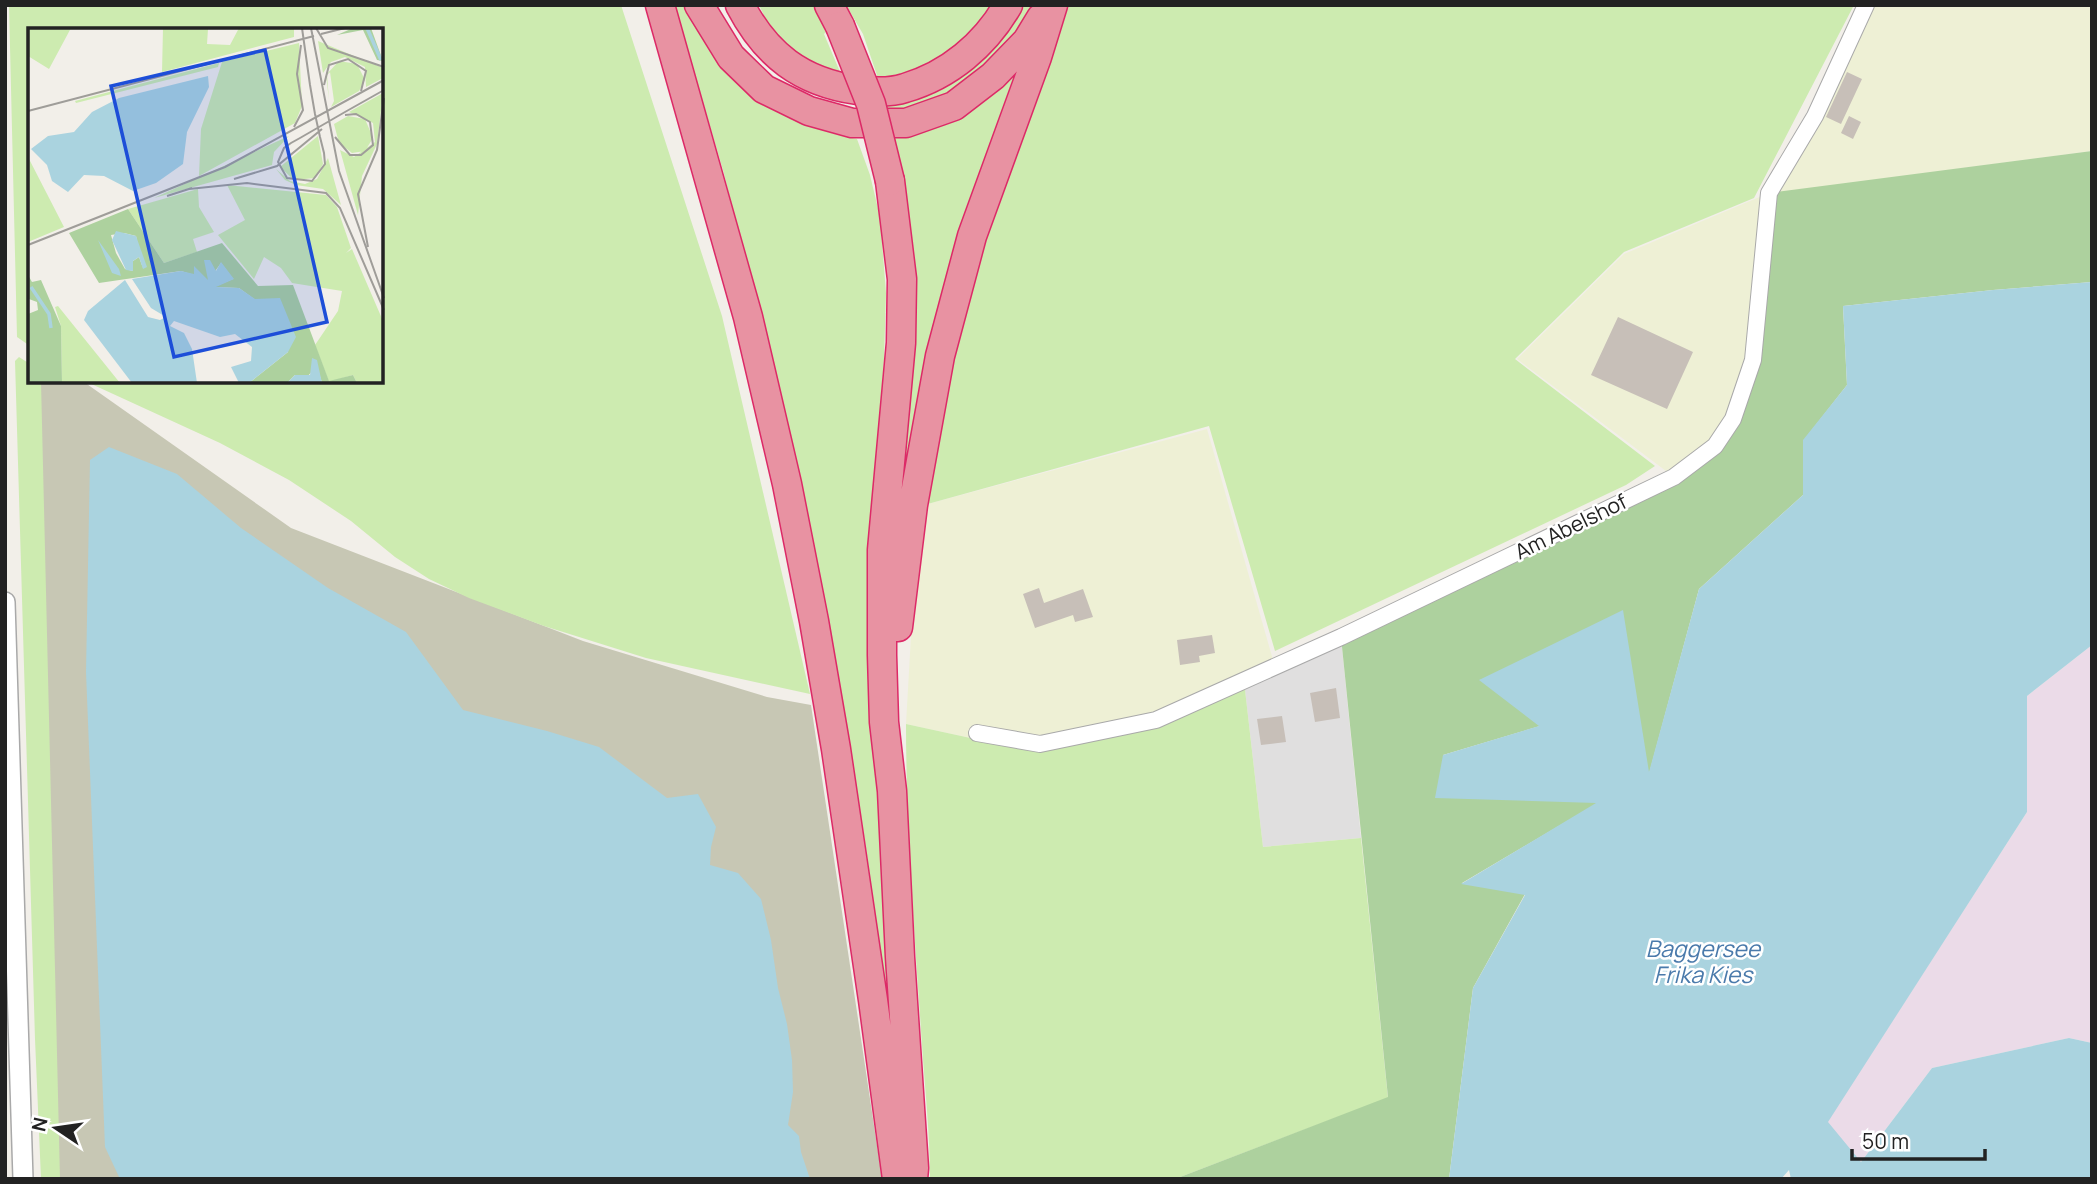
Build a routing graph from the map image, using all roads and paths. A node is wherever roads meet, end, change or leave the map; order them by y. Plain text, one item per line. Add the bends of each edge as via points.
1 (660, 5) edge
2 (699, 5) edge
3 (740, 5) edge
4 (1007, 5) edge
5 (1047, 5) edge
6 (1053, 5) edge
7 (1866, 5) edge
8 (834, 16) edge
9 (5, 602) edge
10 (976, 733) dead end
11 (892, 791) junction
12 (23, 1179) edge
13 (897, 1179) edge
14 (913, 1179) edge

1 - 13 highway via 748,317 787,484 836,749
2 - 5 highway via 731,57 764,89 809,111 852,123 906,123 954,106 993,76 1027,41
3 - 4 highway via 766,46 787,64 811,79 872,92 903,89 941,74 971,52
6 - 11 highway via 972,236 938,368 898,620
7 - 10 street, Am Abelshof via 1815,116 1769,194 1753,360 1733,419 1716,446 1674,477 1156,720 1040,744
8 - 11 highway, bridge via 872,104 890,181 902,279 883,550 884,722
9 - 12 street
11 - 14 highway

